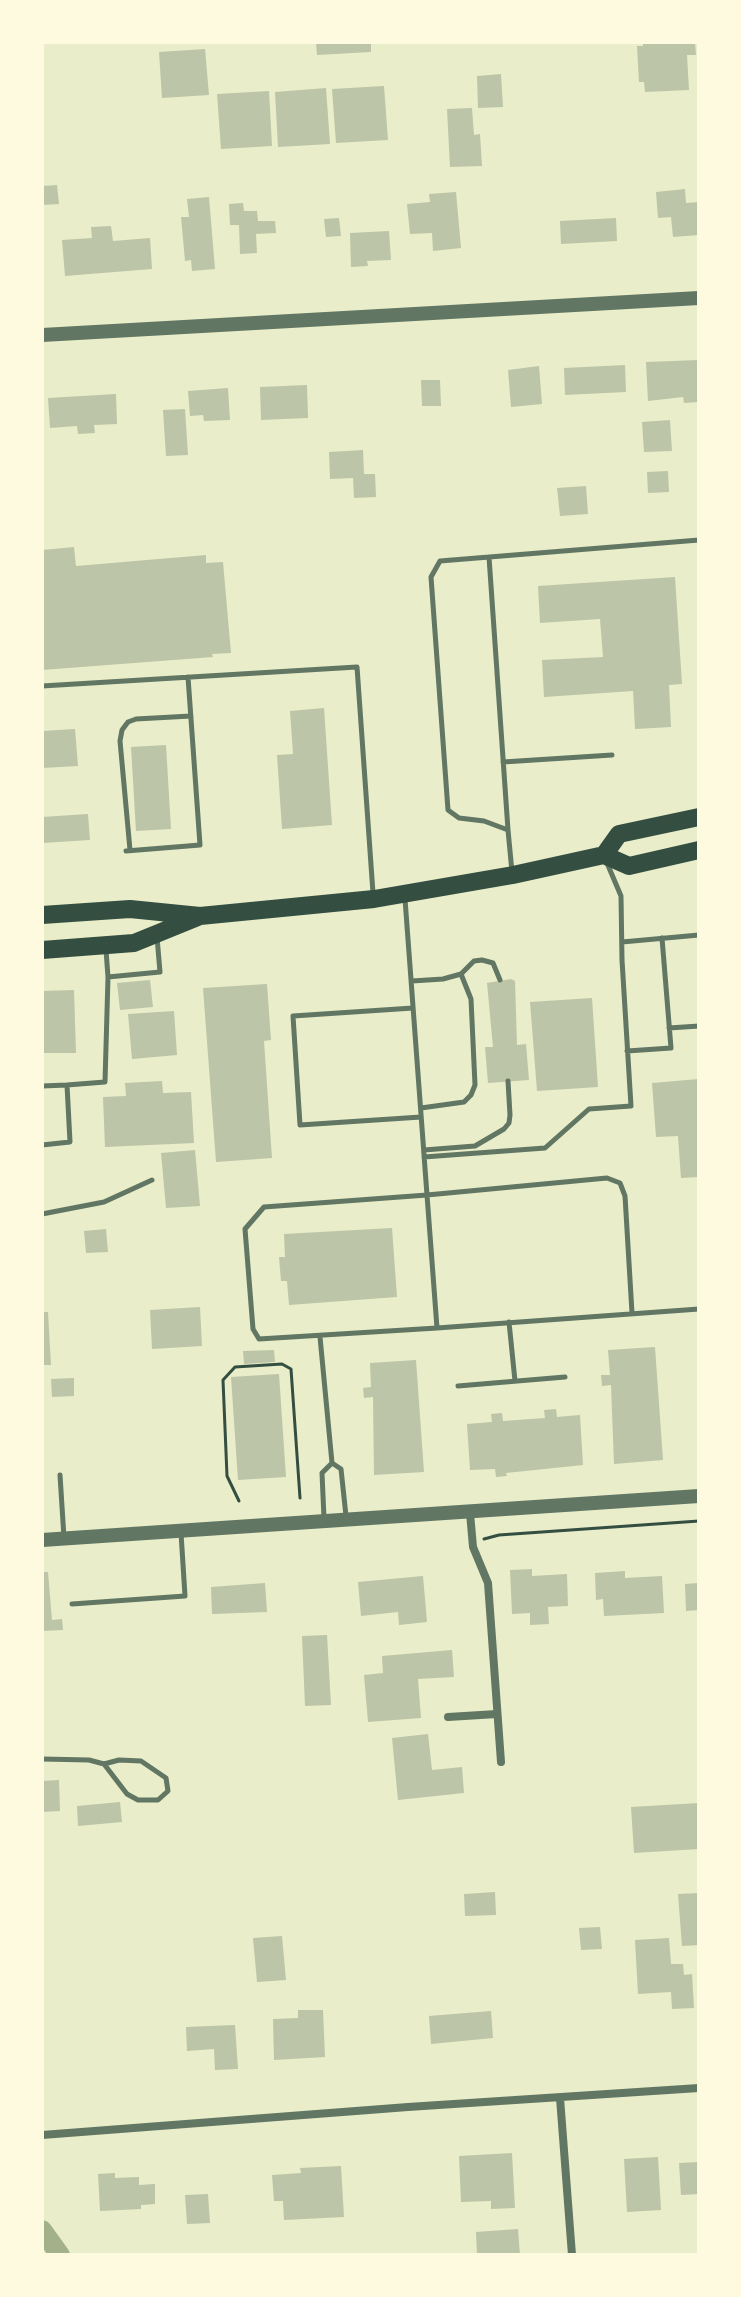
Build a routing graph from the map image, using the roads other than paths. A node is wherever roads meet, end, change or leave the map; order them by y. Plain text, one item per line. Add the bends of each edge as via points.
1 (699, 298) edge
2 (42, 335) edge
3 (699, 540) edge
4 (489, 557) junction
5 (188, 677) junction
6 (42, 686) edge
7 (191, 716) junction
8 (612, 755) dead end
9 (503, 762) junction
10 (699, 817) edge
11 (508, 830) junction
12 (699, 850) edge
13 (604, 855) junction
14 (513, 875) junction
15 (405, 894) junction
16 (374, 899) junction
17 (42, 915) edge
18 (200, 916) junction
19 (157, 934) junction
20 (699, 935) edge
21 (662, 938) junction
22 (622, 942) junction
23 (105, 945) junction
24 (42, 950) edge
25 (461, 974) junction
26 (108, 977) junction
27 (500, 980) dead end
28 (411, 981) junction
29 (413, 1008) junction
30 (699, 1026) edge
31 (669, 1028) junction
32 (627, 1051) junction
33 (508, 1081) dead end
34 (67, 1085) junction
35 (42, 1086) edge
36 (421, 1108) junction
37 (421, 1117) junction
38 (42, 1145) edge
39 (424, 1154) junction
40 (152, 1180) dead end
41 (427, 1195) junction
42 (42, 1214) edge
43 (699, 1309) edge
44 (632, 1313) junction
45 (509, 1322) junction
46 (437, 1328) junction
47 (320, 1337) junction
48 (565, 1377) dead end
49 (515, 1381) junction
50 (458, 1386) dead end
51 (332, 1463) junction
52 (60, 1475) dead end
53 (698, 1496) edge
54 (470, 1513) junction
55 (347, 1521) junction
56 (324, 1523) junction
57 (181, 1532) junction
58 (64, 1539) junction
59 (42, 1540) edge
60 (72, 1604) dead end
61 (497, 1714) junction
62 (448, 1717) dead end
63 (42, 1759) edge
64 (501, 1762) dead end
65 (104, 1764) junction
66 (699, 2088) edge
67 (560, 2098) junction
68 (42, 2135) edge
69 (572, 2255) edge

1 - 2 street
3 - 4 lane
4 - 9 lane
4 - 11 lane via 440,561 431,577 448,810 459,818
5 - 6 lane
5 - 7 lane
5 - 16 lane via 357,667
7 - 7 lane via 200,845 128,850 122,730 136,719
8 - 9 lane
9 - 11 lane
10 - 13 main road via 619,834
11 - 14 lane
12 - 13 main road via 629,866
13 - 14 main road
13 - 22 lane via 621,896
14 - 15 main road
15 - 16 main road
15 - 28 lane
16 - 18 main road
17 - 18 main road via 130,909
18 - 19 main road
19 - 23 main road via 134,943
19 - 26 lane via 160,972
20 - 21 lane
21 - 22 lane
21 - 31 lane
22 - 32 lane
23 - 24 main road
23 - 26 lane
25 - 27 lane via 474,961 488,961 497,967
25 - 28 lane
25 - 36 lane via 471,999 475,1085 464,1102
26 - 34 lane via 105,1082
28 - 29 lane
29 - 36 lane
29 - 37 lane via 293,1016 300,1125
30 - 31 lane
31 - 32 lane via 671,1048
32 - 39 lane via 631,1106 589,1109 545,1148
33 - 39 lane via 510,1115 504,1129 475,1146
34 - 35 lane
34 - 38 lane via 70,1142
36 - 37 lane
37 - 39 lane
39 - 41 lane
40 - 42 lane via 104,1202
41 - 44 lane via 607,1178 620,1183
41 - 46 lane
41 - 47 lane via 264,1207 245,1229 253,1329 259,1339
43 - 44 lane
44 - 45 lane
45 - 46 lane
45 - 49 lane
46 - 47 lane
47 - 51 lane
48 - 49 lane
49 - 50 lane
51 - 55 lane via 341,1469
51 - 56 lane via 322,1473
52 - 58 lane
53 - 54 street
54 - 55 street
54 - 61 street via 473,1547 488,1583
55 - 56 street
56 - 57 street
57 - 58 street
57 - 60 lane via 185,1596
58 - 59 street
61 - 62 street
61 - 64 street
63 - 65 lane
65 - 65 lane via 138,1800 158,1800 168,1791 166,1778 141,1761
66 - 67 street
67 - 68 street
67 - 69 street

